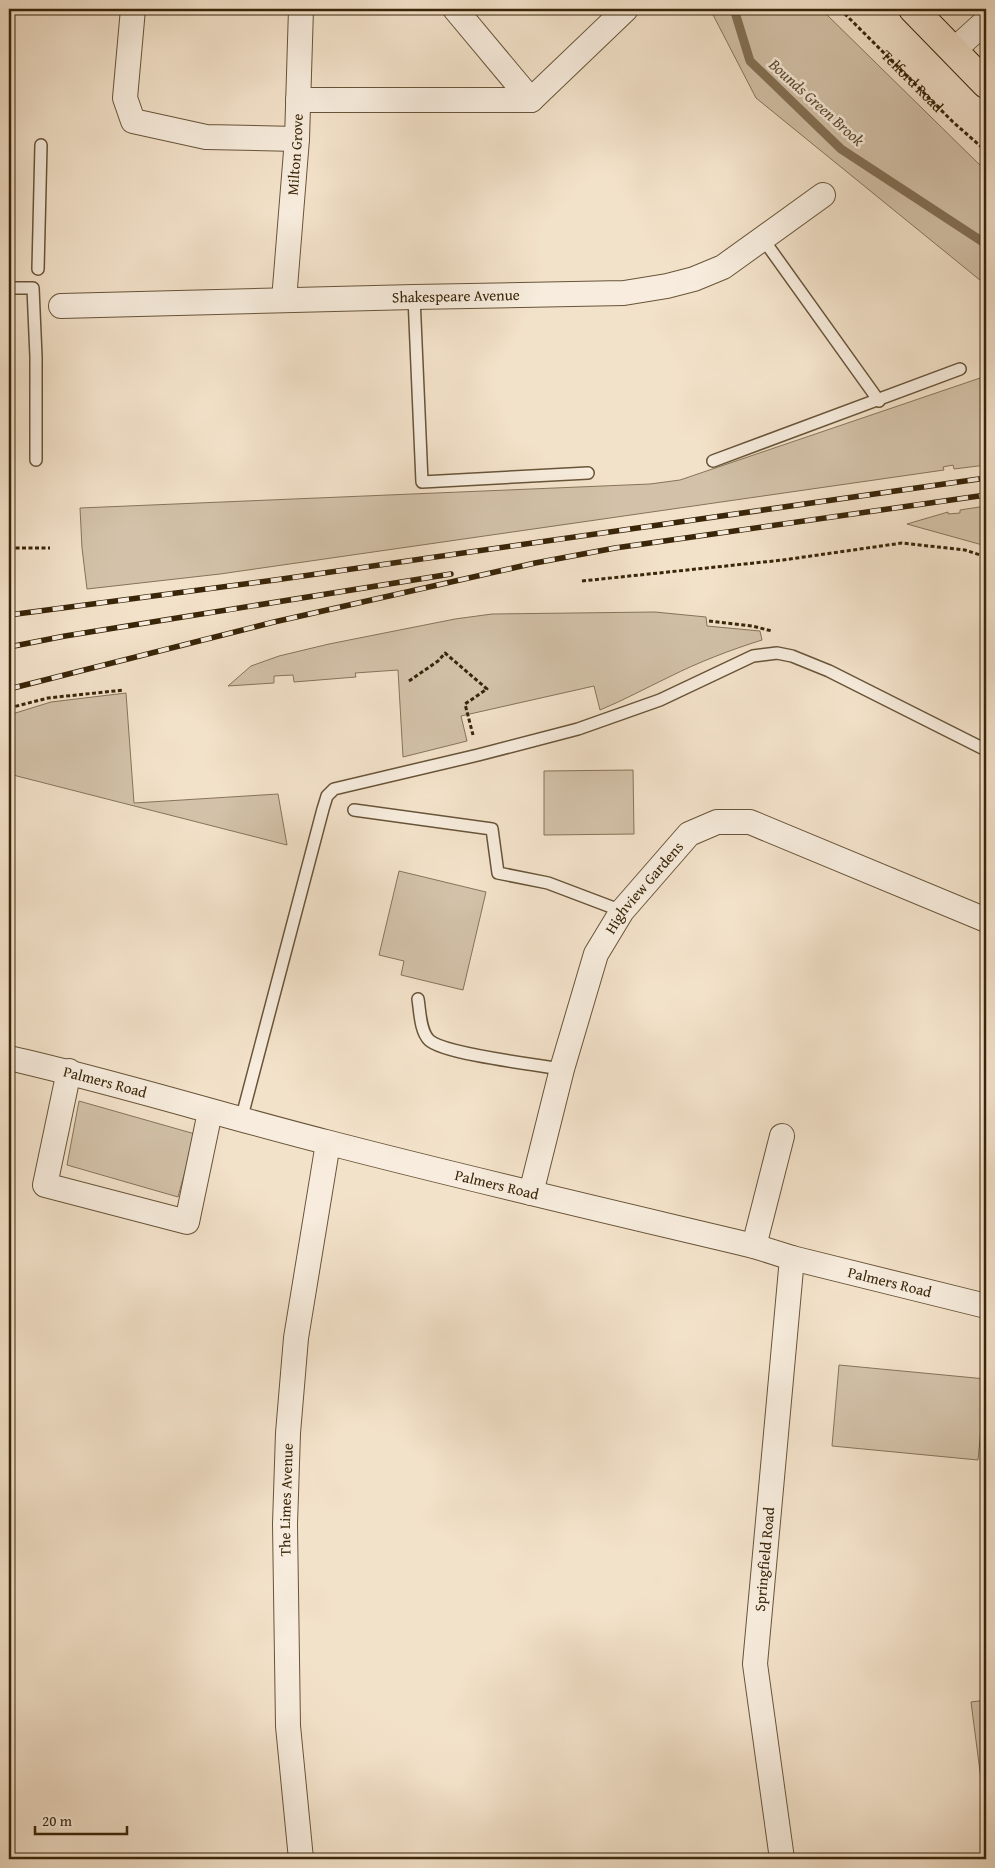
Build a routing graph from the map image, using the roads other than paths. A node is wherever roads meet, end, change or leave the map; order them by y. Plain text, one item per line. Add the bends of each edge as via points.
1 (133, 9) edge
2 (300, 9) edge
3 (455, 9) edge
4 (626, 9) edge
5 (913, 9) edge
6 (986, 21) edge
7 (953, 52) junction
8 (986, 84) edge
9 (298, 100) junction
10 (531, 100) junction
11 (297, 140) junction
12 (41, 145) dead end
13 (823, 196) dead end
14 (763, 239) junction
15 (38, 269) dead end
16 (9, 288) edge
17 (414, 296) junction
18 (284, 300) junction
19 (61, 306) dead end
20 (960, 369) dead end
21 (879, 401) junction
22 (36, 460) dead end
23 (714, 461) dead end
24 (588, 474) dead end
25 (986, 750) edge
26 (354, 810) dead end
27 (622, 911) junction
28 (986, 920) edge
29 (418, 999) dead end
30 (9, 1058) edge
31 (562, 1069) junction
32 (68, 1071) junction
33 (210, 1112) junction
34 (241, 1120) junction
35 (782, 1136) dead end
36 (328, 1142) junction
37 (531, 1193) junction
38 (754, 1246) junction
39 (792, 1258) junction
40 (986, 1306) edge
41 (301, 1859) edge
42 (782, 1859) edge

1 - 11 street via 125,98 133,121 206,137
2 - 9 street, Milton Grove
3 - 10 street
4 - 10 street
5 - 7 highway
6 - 7 street
7 - 8 highway
9 - 10 street
9 - 11 street, Milton Grove
11 - 18 street, Milton Grove
12 - 15 lane
13 - 14 street, Shakespeare Avenue
14 - 17 street, Shakespeare Avenue via 722,267 667,286 624,293
14 - 21 lane
16 - 22 lane via 33,288
17 - 18 street, Shakespeare Avenue
17 - 24 lane via 422,482
18 - 19 street, Shakespeare Avenue
20 - 21 lane
21 - 23 lane
25 - 34 lane via 828,671 777,653 753,656 660,700 578,729 334,789 327,796
26 - 27 lane via 492,829 498,873 548,883
27 - 28 street, Highview Gardens via 689,834 717,822 750,822
27 - 31 street, Highview Gardens via 596,954
29 - 31 lane via 424,1032 439,1045
30 - 32 street, Palmers Road
31 - 37 street, Highview Gardens
32 - 33 street, Palmers Road
32 - 33 street via 45,1185 187,1222
33 - 34 street, Palmers Road
34 - 36 street, Palmers Road
35 - 38 street
36 - 37 street, Palmers Road
36 - 41 street, The Limes Avenue via 296,1338 288,1433 285,1524 288,1726
37 - 38 street, Palmers Road
38 - 39 street, Palmers Road
39 - 40 street, Palmers Road
39 - 42 street, Springfield Road via 755,1664

